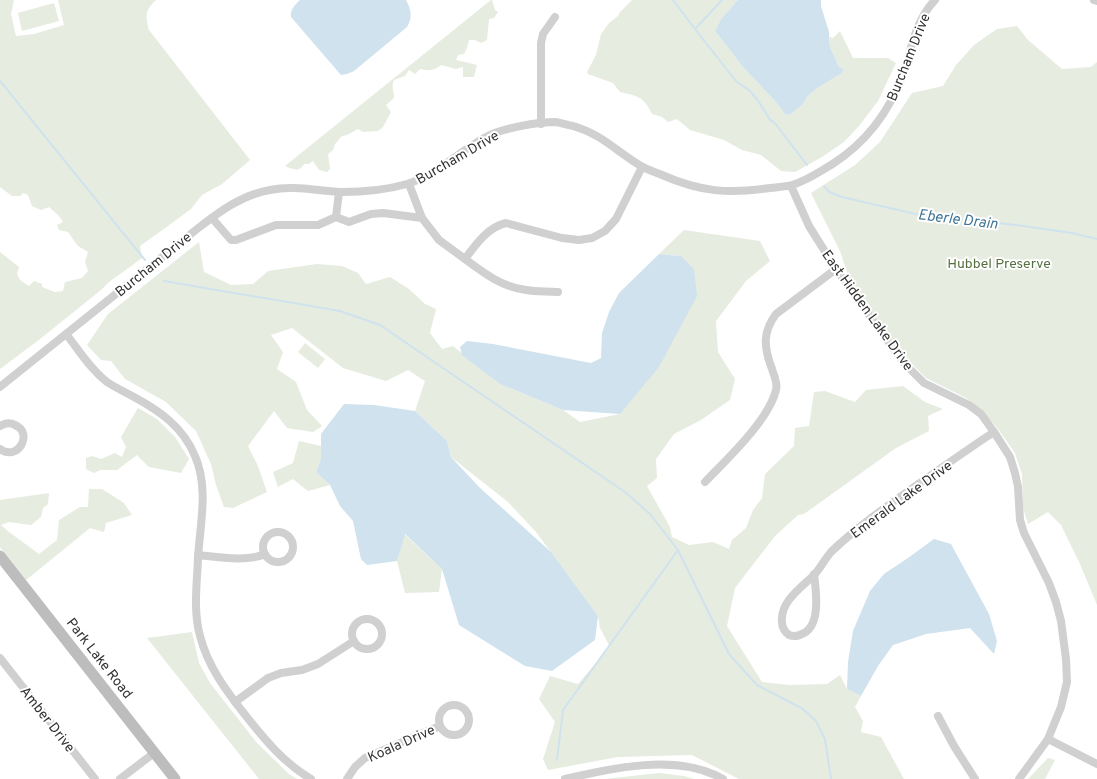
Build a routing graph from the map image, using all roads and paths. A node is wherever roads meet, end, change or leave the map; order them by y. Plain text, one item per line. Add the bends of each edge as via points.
1 (935, 0) edge
2 (1094, 0) edge
3 (1097, 1) edge
4 (555, 17) dead end
5 (542, 124) junction
6 (642, 167) junction
7 (409, 184) junction
8 (791, 186) junction
9 (339, 192) junction
10 (336, 217) junction
11 (212, 218) junction
12 (422, 218) junction
13 (465, 259) junction
14 (836, 270) junction
15 (558, 292) dead end
16 (66, 334) junction
17 (0, 387) edge
18 (0, 426) edge
19 (994, 432) junction
20 (0, 449) edge
21 (705, 482) dead end
22 (265, 554) dead end
23 (198, 555) junction
24 (0, 556) edge
25 (814, 574) junction
26 (354, 641) dead end
27 (0, 658) edge
28 (234, 702) junction
29 (938, 716) dead end
30 (440, 726) dead end
31 (1048, 739) junction
32 (154, 752) junction
33 (1097, 764) edge
34 (95, 779) edge
35 (120, 779) edge
36 (175, 779) edge
37 (311, 779) edge
38 (347, 779) edge
39 (565, 779) edge
40 (723, 779) edge
41 (974, 779) edge
42 (1019, 779) edge

1 - 8 street, Burcham Drive via 918,24 899,85 873,129 835,162
2 - 3 street
4 - 5 street via 543,34 541,43
5 - 6 street, Burcham Drive via 557,122 599,136
5 - 7 street, Burcham Drive via 511,128 488,136 430,174
6 - 8 street, Burcham Drive via 679,183 709,190 753,190
6 - 13 street via 616,219 605,231 592,238 562,238 506,223 499,224 477,243
7 - 9 street, Burcham Drive via 386,190
7 - 12 street
8 - 14 street, East Hidden Lake Drive via 809,226
9 - 10 street
9 - 11 street, Burcham Drive via 312,188 272,189 245,197
10 - 11 street via 318,225 276,225 236,240 230,240
10 - 12 street via 349,222 371,214 383,213
11 - 16 street, Burcham Drive
12 - 13 street via 439,240
13 - 15 street via 506,285 526,290
14 - 19 street, East Hidden Lake Drive via 914,374 936,390 969,405 981,414
14 - 21 street via 776,314 769,323 765,344 776,389 771,402 736,450
16 - 17 street, Burcham Drive
16 - 23 street via 100,376 161,412 187,440 197,461 202,485
18 - 20 street via 14,424 21,430 24,439 16,450 7,452
19 - 25 street, Emerald Lake Drive via 884,508 831,553
19 - 31 street, East Hidden Lake Drive via 1010,457 1018,487 1020,520 1024,533 1049,583 1061,621 1067,682 1061,707
22 - 23 street via 248,558
23 - 28 street via 196,605 199,635 210,665
24 - 32 street, Park Lake Road
25 - 25 street, Emerald Lake Drive via 784,608 782,625 789,634 795,636 806,632 813,622 816,608
26 - 28 street via 318,664 268,678
27 - 34 street, Amber Drive
28 - 37 street via 276,752
29 - 41 street
30 - 38 street, Koala Drive via 365,758
31 - 33 street
31 - 42 street, East Hidden Lake Drive
32 - 35 street
32 - 36 street, Park Lake Road
39 - 40 street via 619,768 668,765 699,769

